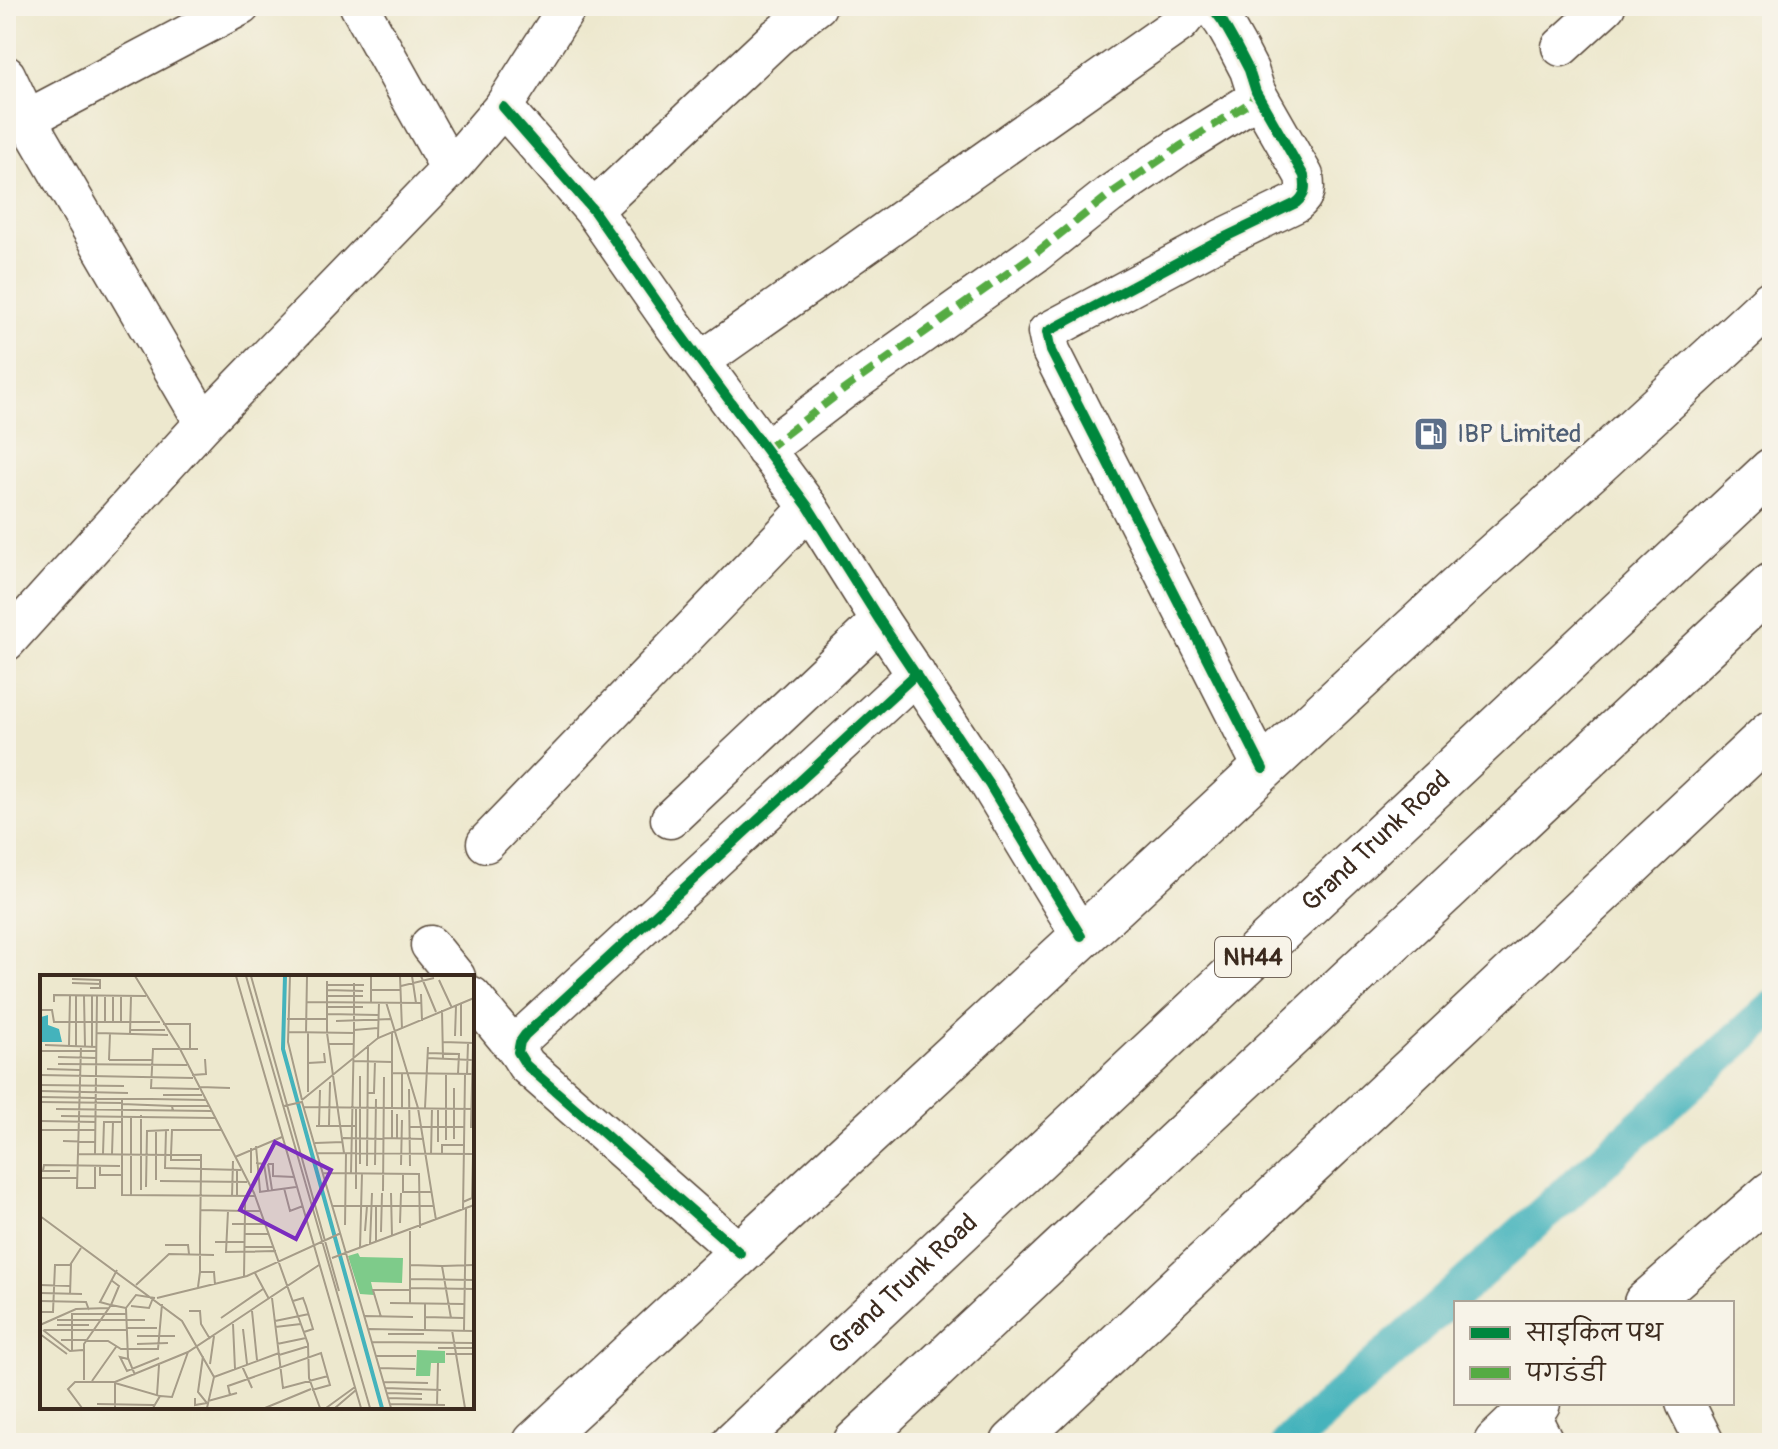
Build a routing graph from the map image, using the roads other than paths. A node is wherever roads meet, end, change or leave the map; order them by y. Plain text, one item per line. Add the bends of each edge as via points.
1 (241, 6) edge
2 (359, 6) edge
3 (568, 6) edge
4 (817, 6) edge
5 (1194, 6) edge
6 (1211, 6) edge
7 (1606, 6) edge
8 (1561, 47) dead end
9 (6, 75) edge
10 (1256, 92) junction
11 (503, 107) junction
12 (16, 124) edge
13 (450, 169) junction
14 (593, 210) junction
15 (1772, 302) edge
16 (701, 361) junction
17 (204, 423) junction
18 (765, 450) junction
19 (1772, 470) edge
20 (809, 508) junction
21 (1772, 585) edge
22 (880, 621) junction
23 (6, 642) edge
24 (916, 674) junction
25 (1772, 732) edge
26 (1263, 769) junction
27 (670, 819) dead end
28 (486, 843) dead end
29 (1081, 936) junction
30 (430, 945) dead end
31 (454, 975) edge
32 (474, 998) edge
33 (518, 1052) junction
34 (1772, 1193) edge
35 (740, 1253) junction
36 (1648, 1301) edge
37 (1686, 1405) edge
38 (1537, 1419) edge
39 (535, 1443) edge
40 (734, 1443) edge
41 (855, 1443) edge
42 (1013, 1443) edge
43 (1496, 1443) edge
44 (1705, 1443) edge

1 - 12 street
2 - 13 street
3 - 11 street
4 - 14 street via 777,37
5 - 16 street via 1180,23
6 - 10 street
7 - 8 street
9 - 12 street
10 - 18 street via 1251,102 1109,195
10 - 26 street via 1304,176 1302,198 1047,332 1051,351
11 - 13 street
11 - 14 street
12 - 17 street
13 - 17 street
14 - 16 street
15 - 26 main road
16 - 18 street
17 - 23 street
18 - 20 street
19 - 40 main road, Grand Trunk Road / NH44
20 - 22 street
20 - 28 street
21 - 41 main road
22 - 24 street
22 - 27 street
24 - 29 street
24 - 33 street via 525,1035
25 - 42 main road
26 - 29 main road
29 - 35 main road
30 - 31 street
32 - 33 street
33 - 35 street via 526,1065
34 - 36 main road
35 - 39 main road
37 - 44 street
38 - 43 main road

